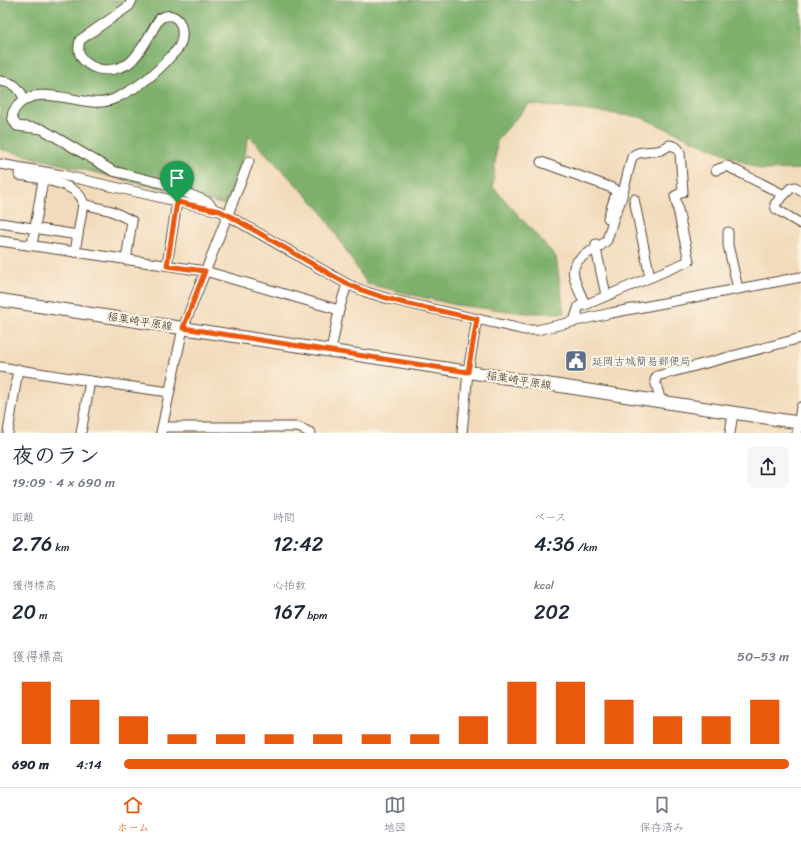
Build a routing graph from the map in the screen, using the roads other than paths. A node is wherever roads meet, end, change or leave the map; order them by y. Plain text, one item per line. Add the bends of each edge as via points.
1 (132, 0) edge
2 (0, 81) edge
3 (25, 100) junction
4 (249, 161) dead end
5 (541, 162) dead end
6 (0, 164) edge
7 (20, 168) junction
8 (716, 170) dead end
9 (43, 180) junction
10 (801, 191) edge
11 (784, 195) junction
12 (634, 199) dead end
13 (177, 202) junction
14 (83, 204) junction
15 (215, 210) junction
16 (228, 215) junction
17 (0, 223) edge
18 (801, 224) edge
19 (35, 228) junction
20 (728, 232) dead end
21 (78, 235) junction
22 (0, 241) edge
23 (32, 246) junction
24 (596, 249) junction
25 (75, 252) junction
26 (126, 260) junction
27 (167, 266) junction
28 (205, 271) junction
29 (650, 277) junction
30 (801, 277) edge
31 (347, 284) junction
32 (738, 289) junction
33 (606, 296) junction
34 (0, 300) edge
35 (585, 305) junction
36 (339, 310) junction
37 (477, 319) junction
38 (574, 321) junction
39 (183, 328) junction
40 (801, 338) edge
41 (331, 351) junction
42 (0, 367) edge
43 (18, 369) junction
44 (468, 372) junction
45 (90, 381) junction
46 (169, 392) junction
47 (661, 402) junction
48 (801, 407) edge
49 (733, 413) junction
50 (799, 427) edge
51 (162, 430) edge
52 (250, 430) edge
53 (297, 430) edge
54 (8, 433) edge
55 (81, 433) edge
56 (311, 433) edge
57 (462, 433) edge
58 (730, 433) edge

1 - 3 street via 128,6 80,40 78,53 84,61 98,69 111,70 127,65 137,55 160,18 171,16 180,21 182,38 179,48 157,71 143,83 104,102 48,95
2 - 3 street via 16,86
3 - 15 street via 13,112 17,126 42,129 113,171 165,184 208,202
4 - 16 street
5 - 24 street via 615,189 616,193 602,237 596,243
6 - 7 street
7 - 9 street via 19,175
7 - 13 street via 62,175
8 - 11 street via 729,166
9 - 14 street via 66,185 79,196
9 - 19 street
10 - 11 street via 795,187
11 - 18 street via 775,204 776,209
12 - 29 street
13 - 15 street
13 - 27 street
14 - 21 street
14 - 26 street via 112,211 132,220
15 - 16 street
16 - 28 street
16 - 31 street
17 - 19 street
19 - 21 street
19 - 23 street
20 - 32 street via 728,245
21 - 25 street
22 - 23 street
23 - 25 street
24 - 29 street via 607,240 622,200 632,157 647,151 661,150 669,145 678,148 683,192 675,196 689,261
24 - 33 street
24 - 35 street via 580,257 573,266 572,272
25 - 26 street
26 - 27 street
27 - 28 street
28 - 36 street
28 - 39 street
29 - 33 street
30 - 32 street
31 - 36 street
31 - 37 street via 389,299
32 - 38 street
33 - 35 street
34 - 39 main road, 稲葉崎平原線
35 - 38 street via 579,306
36 - 41 street
37 - 38 street via 525,330 537,330
37 - 44 street
39 - 41 main road, 稲葉崎平原線
39 - 46 street
40 - 47 street via 657,376 655,380
41 - 44 main road, 稲葉崎平原線
42 - 43 street
43 - 45 street
43 - 54 street
44 - 47 main road, 稲葉崎平原線
44 - 57 street
45 - 46 street
45 - 55 street
46 - 51 street
47 - 49 main road, 稲葉崎平原線
48 - 50 street
49 - 50 main road, 稲葉崎平原線
49 - 58 street
51 - 52 street
52 - 53 street
53 - 56 street

